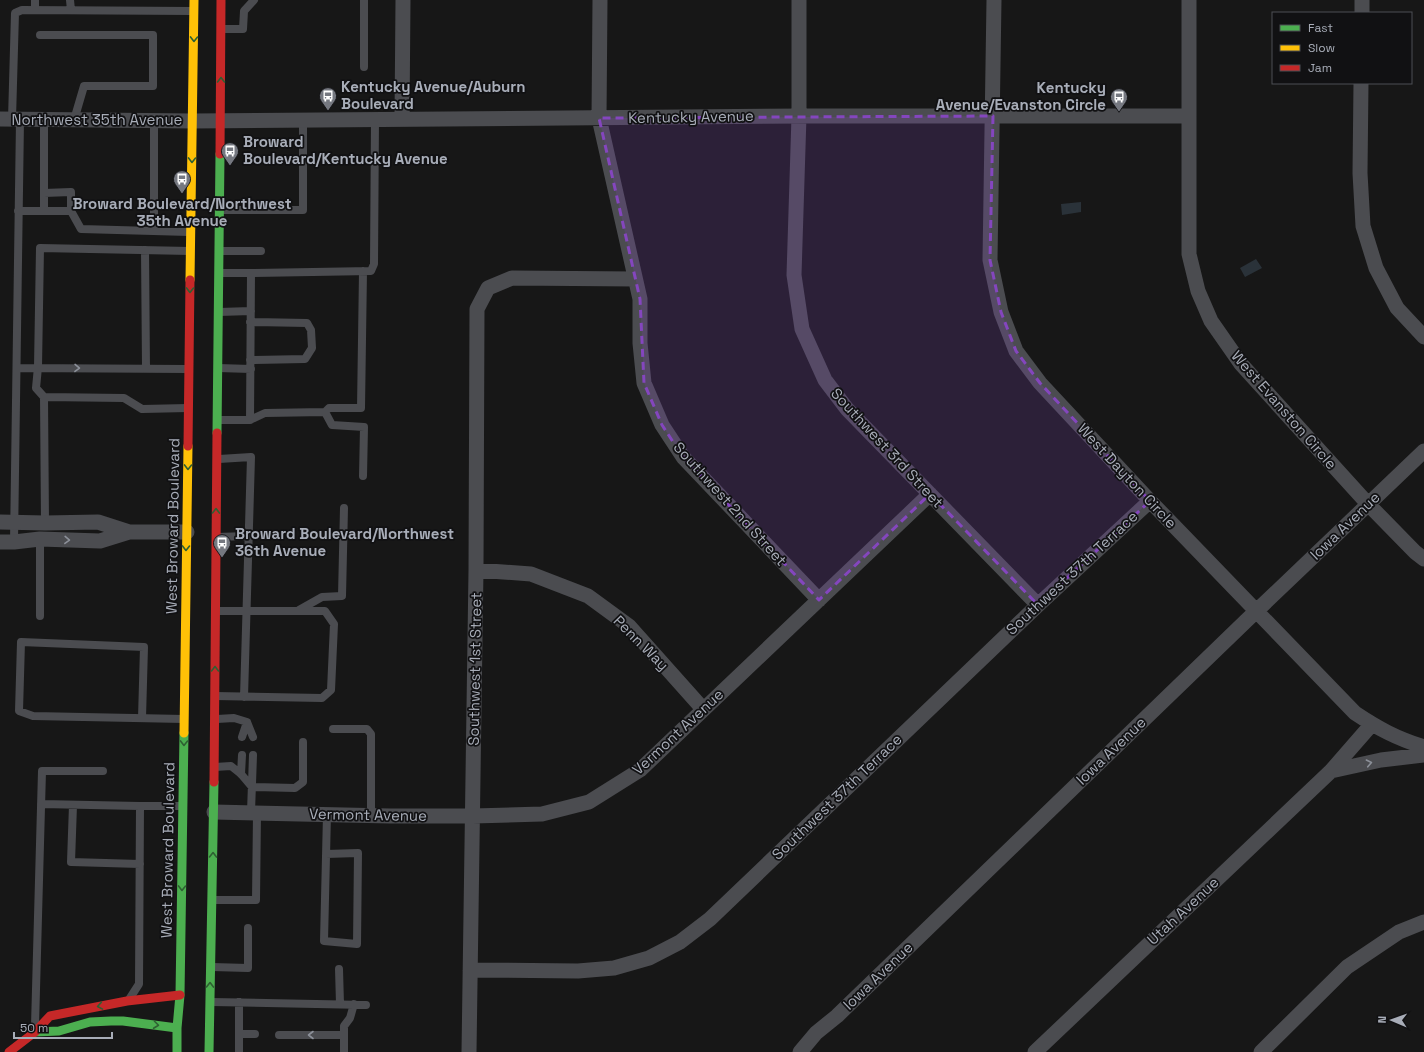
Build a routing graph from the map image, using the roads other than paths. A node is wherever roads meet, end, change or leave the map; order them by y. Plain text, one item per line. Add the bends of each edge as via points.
1 (35, 0) edge
2 (70, 0) edge
3 (194, 0) edge
4 (221, 0) edge
5 (254, 0) edge
6 (364, 0) edge
7 (403, 0) edge
8 (600, 0) edge
9 (799, 0) edge
10 (994, 0) edge
11 (1189, 0) edge
12 (1362, 0) edge
13 (35, 10) junction
14 (71, 10) junction
15 (194, 11) junction
16 (1362, 12) edge
17 (221, 29) junction
18 (40, 35) dead end
19 (364, 67) dead end
20 (1361, 84) edge
21 (799, 116) junction
22 (993, 116) junction
23 (1189, 116) junction
24 (402, 118) junction
25 (599, 118) junction
26 (11, 119) edge
27 (304, 119) junction
28 (375, 119) junction
29 (44, 120) junction
30 (74, 120) junction
31 (154, 120) junction
32 (220, 120) junction
33 (193, 121) junction
34 (44, 193) junction
35 (219, 210) junction
36 (18, 211) junction
37 (44, 211) junction
38 (71, 211) junction
39 (154, 230) junction
40 (191, 232) junction
41 (145, 250) junction
42 (191, 251) junction
43 (219, 251) junction
44 (261, 251) dead end
45 (363, 271) junction
46 (218, 273) junction
47 (251, 273) junction
48 (635, 279) junction
49 (251, 311) junction
50 (218, 312) junction
51 (250, 322) junction
52 (1424, 336) edge
53 (250, 360) junction
54 (38, 367) junction
55 (17, 368) junction
56 (146, 368) junction
57 (217, 368) junction
58 (189, 369) junction
59 (250, 369) junction
60 (44, 396) junction
61 (189, 408) junction
62 (325, 412) junction
63 (217, 420) junction
64 (250, 420) junction
65 (1424, 451) edge
66 (216, 460) junction
67 (363, 476) dead end
68 (930, 494) junction
69 (187, 495) junction
70 (1150, 501) junction
71 (1368, 504) junction
72 (344, 508) dead end
73 (195, 512) dead end
74 (7, 522) edge
75 (45, 523) junction
76 (207, 531) dead end
77 (129, 532) junction
78 (187, 532) junction
79 (248, 536) junction
80 (215, 537) junction
81 (40, 539) junction
82 (7, 542) edge
83 (1424, 559) edge
84 (476, 570) junction
85 (819, 600) junction
86 (1038, 605) junction
87 (246, 610) junction
88 (298, 610) junction
89 (215, 611) junction
90 (1256, 611) junction
91 (40, 616) dead end
92 (215, 696) junction
93 (244, 696) junction
94 (704, 709) junction
95 (142, 718) junction
96 (184, 719) junction
97 (214, 719) junction
98 (247, 722) junction
99 (1372, 724) junction
100 (333, 729) dead end
101 (242, 737) dead end
102 (253, 737) dead end
103 (303, 742) dead end
104 (1424, 747) edge
105 (1424, 755) edge
106 (184, 766) junction
107 (214, 766) junction
108 (103, 771) dead end
109 (1331, 772) junction
110 (241, 774) junction
111 (252, 787) junction
112 (194, 796) dead end
113 (41, 804) junction
114 (73, 805) junction
115 (140, 806) junction
116 (183, 806) junction
117 (208, 809) junction
118 (254, 812) junction
119 (327, 814) junction
120 (371, 815) junction
121 (472, 816) junction
122 (326, 854) junction
123 (140, 864) junction
124 (212, 900) junction
125 (1424, 922) edge
126 (248, 928) dead end
127 (211, 967) junction
128 (339, 969) dead end
129 (470, 970) junction
130 (180, 995) junction
131 (127, 1002) junction
132 (210, 1002) junction
133 (239, 1002) junction
134 (340, 1004) junction
135 (354, 1004) junction
136 (366, 1005) dead end
137 (177, 1028) junction
138 (35, 1032) junction
139 (239, 1034) junction
140 (255, 1034) dead end
141 (279, 1035) dead end
142 (344, 1035) junction
143 (9, 1052) edge
144 (177, 1052) edge
145 (210, 1052) edge
146 (239, 1052) edge
147 (344, 1052) edge
148 (469, 1052) edge
149 (800, 1052) edge
150 (1035, 1052) edge
151 (1261, 1052) edge

1 - 13 lane
2 - 14 lane
3 - 15 main road, West Broward Boulevard
4 - 17 main road
5 - 17 lane via 244,11 243,29
6 - 19 lane
7 - 24 street
8 - 25 street, Southwest 2nd Street
9 - 21 street, Southwest 3rd Street
10 - 22 street, West Dayton Circle
11 - 23 street, West Evanston Circle
12 - 16 street
13 - 14 lane
13 - 26 lane via 15,13
14 - 15 lane
15 -> 33 main road, West Broward Boulevard
32 -> 17 main road
18 - 30 lane via 153,34 153,86 84,86
20 - 52 street via 1360,173 1363,226 1376,268 1397,308
21 - 22 street, Kentucky Avenue
21 - 25 street, Kentucky Avenue
21 - 68 street, Southwest 3rd Street via 794,275 802,329 825,380 847,409
22 - 23 street, Kentucky Avenue
22 - 70 street, West Dayton Circle via 990,260 1000,312 1016,351 1040,383
23 - 71 street, West Evanston Circle via 1189,254 1198,291 1211,321 1241,364
24 - 25 street, Kentucky Avenue
24 - 28 street, Kentucky Avenue
25 - 48 street, Southwest 2nd Street
26 - 29 street, Northwest 35th Avenue
26 - 36 lane
27 - 28 street, Kentucky Avenue
27 - 32 street, Kentucky Avenue
27 - 35 lane via 303,210
28 - 45 lane via 374,264 371,271
29 - 30 street, Northwest 35th Avenue
29 - 34 lane
30 - 31 street, Northwest 35th Avenue
31 - 33 street, Northwest 35th Avenue
31 - 39 lane
32 - 33 street, Kentucky Avenue
32 - 35 main road
33 -> 40 main road, West Broward Boulevard
34 - 37 lane
34 - 38 lane via 71,192
35 - 43 main road
36 - 37 lane
36 - 55 lane
37 - 38 lane
38 - 39 lane via 81,228
39 - 40 lane
40 - 42 main road, West Broward Boulevard
41 - 42 lane
41 - 54 lane via 40,248
41 - 56 lane
42 -> 58 main road, West Broward Boulevard
43 - 44 lane
43 - 46 main road
45 - 47 lane
45 - 62 lane via 361,408 329,408
46 - 47 lane
46 - 50 main road
47 - 49 lane
48 - 84 street, Southwest 1st Street via 512,278 488,288 477,309
48 - 85 street, Southwest 2nd Street via 640,300 640,343 644,383 662,425 683,457
49 - 50 lane
49 - 51 lane
50 - 57 main road
51 - 53 lane
51 - 53 lane via 307,323 311,330 312,348 306,360
53 - 59 lane
54 - 55 lane
54 -> 56 lane
54 - 60 lane via 36,388
55 - 74 lane
56 - 58 lane
57 - 59 lane
57 - 63 main road
58 - 61 main road, West Broward Boulevard
59 - 64 lane
60 - 61 lane via 124,398 142,409
60 - 75 lane
61 -> 69 main road, West Broward Boulevard
62 - 64 lane via 265,413
62 - 67 lane via 332,425 364,427
63 - 64 lane
63 - 66 main road
65 - 71 street, Iowa Avenue
66 - 79 lane via 251,457
80 -> 66 main road
68 - 85 street, Vermont Avenue
68 - 86 street, Southwest 3rd Street
69 - 73 main road
69 - 78 main road, West Broward Boulevard
70 - 86 street, Southwest 37th Terrace
70 - 90 street, West Dayton Circle
71 - 83 street, West Evanston Circle
71 - 90 street, Iowa Avenue
72 - 88 lane via 342,596 322,597
74 - 75 street
74 - 82 lane
75 - 77 street via 98,522
76 - 80 main road
77 - 78 street
81 -> 77 street via 100,541
78 -> 96 main road, West Broward Boulevard
79 - 80 lane
79 - 87 lane
80 - 89 main road
81 - 82 street
81 - 91 lane
84 - 94 street, Penn Way via 531,574 588,596 629,626
84 - 121 street, Southwest 1st Street
85 - 94 street, Vermont Avenue
86 - 129 street, Southwest 37th Terrace via 710,919 680,942 649,958 614,968 578,971
87 - 88 lane
87 - 89 lane
87 - 93 lane
88 - 93 lane via 325,611 334,624 332,690 322,698
92 -> 89 main road
90 - 99 street, West Dayton Circle via 1355,713
90 - 149 street, Iowa Avenue via 816,1033
92 - 93 lane
92 - 97 main road
94 - 121 street, Vermont Avenue via 640,770 589,802 542,814
95 - 95 lane via 33,716 19,711 21,642 144,647
95 - 96 lane
96 -> 106 main road, West Broward Boulevard
97 - 98 lane via 234,718
97 - 107 main road
98 - 101 lane
98 - 102 lane
99 - 104 street, West Dayton Circle via 1398,738
99 - 109 street, Utah Avenue
100 - 120 lane via 367,729 371,734
103 - 111 lane via 303,782 296,788
109 -> 105 street, Utah Avenue via 1381,760
106 - 112 main road
106 - 116 main road, West Broward Boulevard
107 - 110 lane via 231,766
107 - 117 main road
108 - 113 lane via 42,771
109 - 150 street, Utah Avenue
110 - 111 lane
110 - 111 lane via 242,758 253,759
111 - 118 lane
113 - 114 lane
113 - 138 lane
114 - 115 lane
114 - 123 lane via 71,862
115 - 116 lane
115 - 123 lane
116 -> 130 main road, West Broward Boulevard
117 - 118 street, Vermont Avenue
124 -> 117 main road
118 - 119 street, Vermont Avenue
118 - 124 lane via 256,900
119 - 120 street, Vermont Avenue
119 - 122 lane
120 - 121 street, Vermont Avenue
121 - 129 street, Southwest 1st Street
122 - 122 lane via 324,941 357,944 358,853
123 - 131 lane via 139,984
124 - 127 main road
125 - 151 street via 1399,932 1347,967
126 - 127 lane via 248,968
132 -> 127 main road
128 - 134 lane
129 - 148 street, Southwest 1st Street
130 - 131 main road
130 - 137 main road, West Broward Boulevard
131 -> 138 main road via 50,1016
132 - 133 lane
132 - 145 main road
133 - 134 lane
133 - 139 lane
134 - 135 lane
135 - 136 lane
135 - 142 lane via 350,1018 344,1026
138 -> 137 main road via 59,1031 90,1022 111,1021
137 - 144 main road, West Broward Boulevard
138 - 143 main road
139 - 140 lane
139 - 146 lane
142 -> 141 lane
142 - 147 lane

